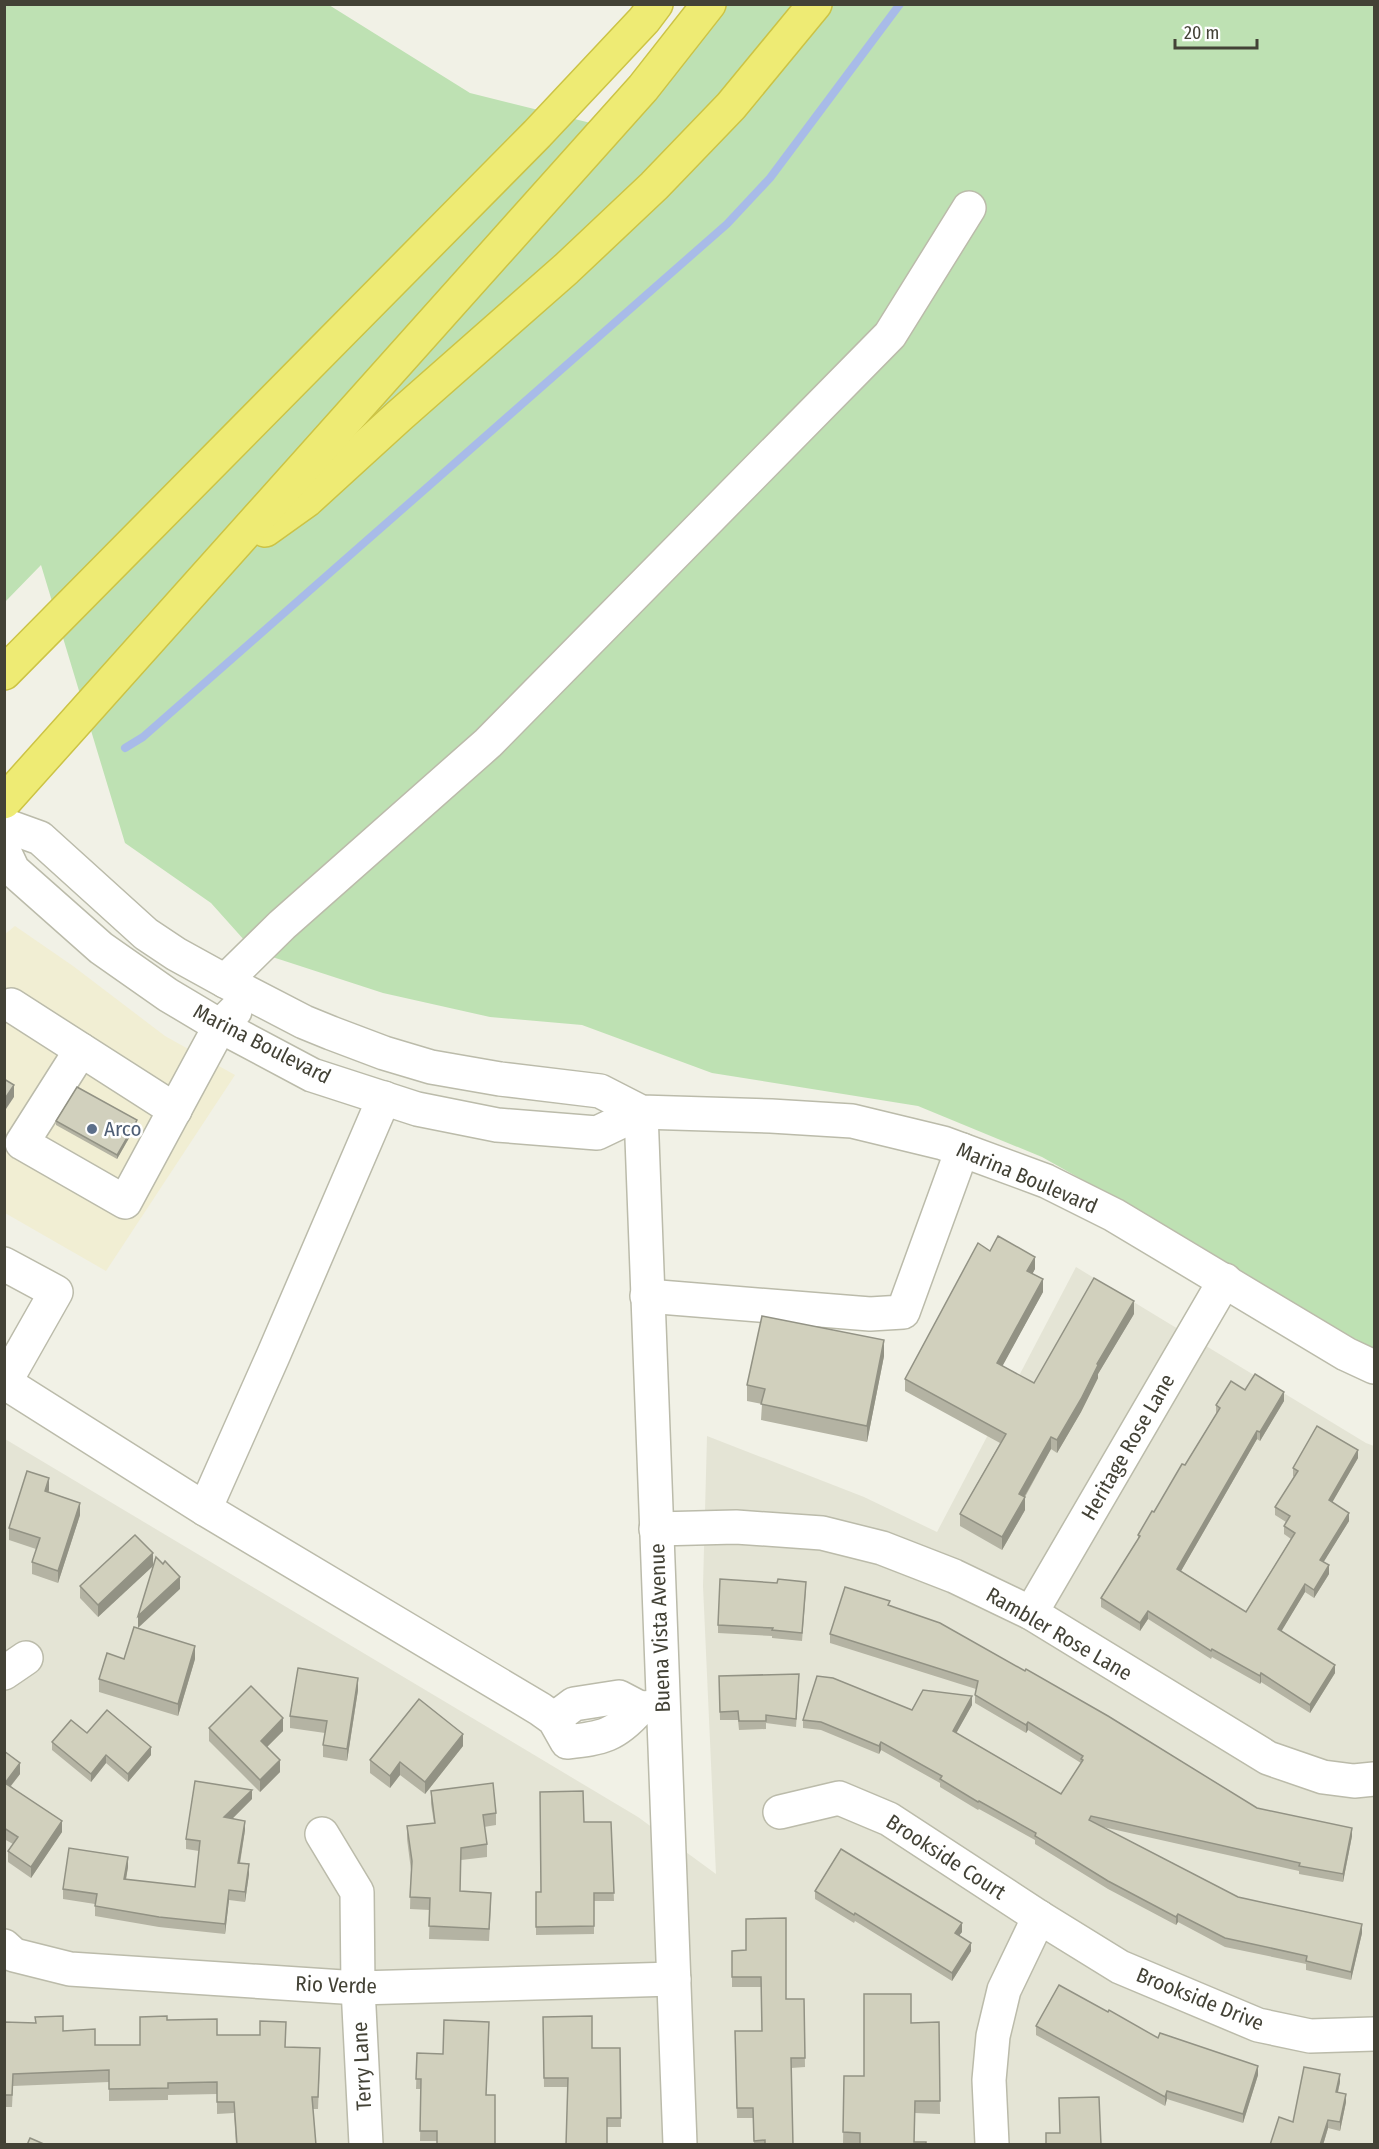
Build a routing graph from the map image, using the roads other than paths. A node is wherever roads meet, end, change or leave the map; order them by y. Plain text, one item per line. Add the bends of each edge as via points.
1 (709, 4) edge
2 (815, 4) edge
3 (650, 10) edge
4 (969, 208) dead end
5 (215, 566) junction
6 (4, 673) edge
7 (4, 802) edge
8 (4, 825) edge
9 (4, 851) edge
10 (225, 981) junction
11 (11, 1005) dead end
12 (304, 1022) junction
13 (220, 1026) junction
14 (81, 1050) junction
15 (384, 1098) junction
16 (175, 1110) junction
17 (641, 1112) junction
18 (962, 1150) junction
19 (4, 1264) edge
20 (1225, 1280) junction
21 (647, 1296) junction
22 (1374, 1367) edge
23 (5, 1382) edge
24 (205, 1509) junction
25 (656, 1529) junction
26 (1031, 1613) junction
27 (651, 1707) junction
28 (1374, 1779) edge
29 (780, 1812) dead end
30 (322, 1834) dead end
31 (1039, 1917) junction
32 (4, 1946) edge
33 (674, 1979) junction
34 (358, 1988) junction
35 (1374, 2034) edge
36 (366, 2145) edge
37 (680, 2145) edge
38 (992, 2145) edge

1 - 5 highway via 643,88
2 - 5 highway via 731,106 566,269 307,500
3 - 6 highway via 537,134
4 - 10 street via 890,335 488,743 282,925
5 - 7 highway
8 - 10 street, Marina Boulevard via 40,838 146,934
9 - 13 street, Marina Boulevard via 14,870 102,948
10 - 12 street, Marina Boulevard
11 - 14 street
12 - 13 street via 233,1011
12 - 17 street, Marina Boulevard via 431,1067 600,1091
13 - 15 street, Marina Boulevard via 312,1075
13 - 16 street
14 - 16 street
14 - 16 street via 22,1143 125,1202
15 - 17 street, Marina Boulevard via 417,1109 497,1125 597,1133
15 - 24 street
17 - 18 street, Marina Boulevard via 852,1121
17 - 21 street, Buena Vista Avenue
18 - 20 street, Marina Boulevard via 1046,1181 1114,1215
18 - 21 street via 903,1312 870,1314
19 - 23 street via 56,1292
20 - 22 street, Marina Boulevard
20 - 26 street, Heritage Rose Lane
21 - 25 street, Buena Vista Avenue
23 - 24 street
24 - 27 street via 554,1719 567,1742 596,1739
25 - 26 street, Rambler Rose Lane via 736,1527 822,1533 882,1548 954,1576
25 - 27 street, Buena Vista Avenue
26 - 28 street, Rambler Rose Lane via 1268,1758 1323,1777
27 - 33 street, Buena Vista Avenue
29 - 31 street, Brookside Court via 839,1798 889,1819
30 - 34 street, Terry Lane via 357,1892
31 - 35 street, Brookside Drive via 1120,1968 1258,2025 1310,2036
31 - 38 street via 1004,1990 993,2037 989,2080
32 - 34 street, Rio Verde via 14,1955 70,1969
33 - 34 street, Rio Verde
33 - 37 street, Buena Vista Avenue
34 - 36 street, Terry Lane

